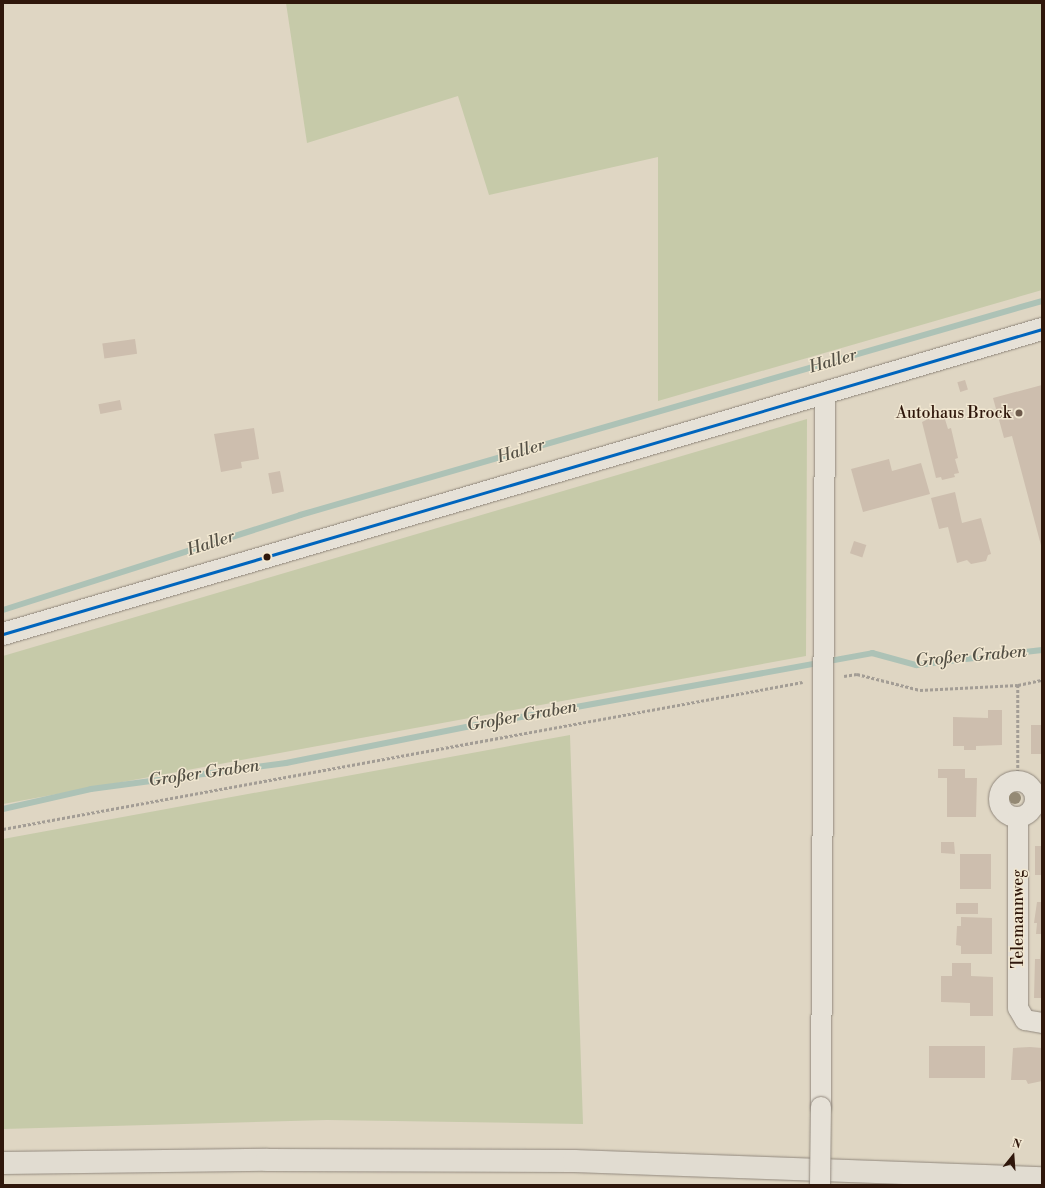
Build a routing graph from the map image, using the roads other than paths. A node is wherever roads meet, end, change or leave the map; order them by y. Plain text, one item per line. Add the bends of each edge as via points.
1 (1042, 329) edge
2 (825, 393) junction
3 (3, 634) edge
4 (1018, 781) road end
5 (1034, 1021) edge
6 (3, 1163) edge
7 (1042, 1178) edge
8 (820, 1185) edge

1 - 2 street
2 - 3 street
2 - 8 street, bridge
4 - 5 street, Telemannweg via 1006,785 999,798 1004,812 1018,817 1018,1008
6 - 7 highway via 267,1160 574,1161

